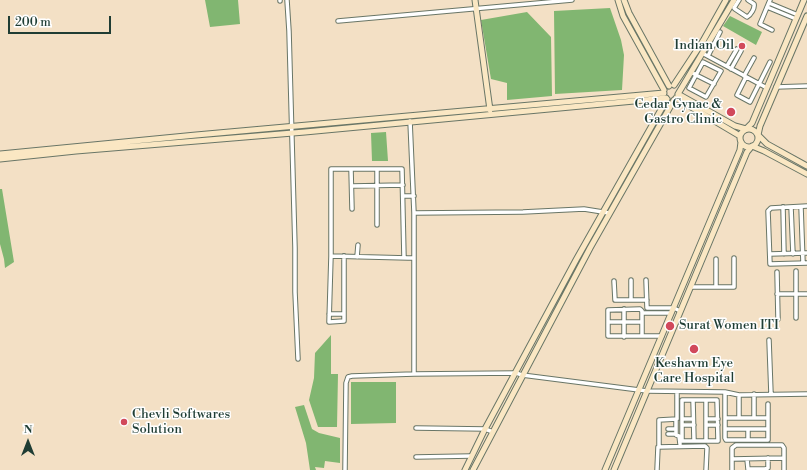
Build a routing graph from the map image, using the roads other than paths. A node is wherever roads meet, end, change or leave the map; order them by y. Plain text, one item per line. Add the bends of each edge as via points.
1 (287, 0) edge
2 (475, 0) edge
3 (572, 0) edge
4 (618, 0) edge
5 (624, 0) edge
6 (726, 0) edge
7 (734, 0) edge
8 (739, 0) edge
9 (748, 0) edge
10 (804, 0) edge
11 (769, 3) edge
12 (477, 9) junction
13 (807, 16) edge
14 (797, 17) junction
15 (338, 21) dead end
16 (806, 22) edge
17 (772, 30) dead end
18 (720, 32) dead end
19 (702, 53) junction
20 (708, 56) junction
21 (754, 58) dead end
22 (770, 62) dead end
23 (727, 66) junction
24 (731, 69) junction
25 (694, 73) junction
26 (745, 76) junction
27 (714, 84) junction
28 (759, 84) junction
29 (807, 86) edge
30 (776, 87) junction
31 (767, 88) junction
32 (667, 92) junction
33 (676, 97) junction
34 (489, 108) junction
35 (490, 115) junction
36 (410, 116) junction
37 (410, 122) junction
38 (292, 126) junction
39 (746, 129) junction
40 (292, 133) junction
41 (758, 135) junction
42 (741, 139) junction
43 (752, 146) junction
44 (0, 154) edge
45 (0, 159) edge
46 (807, 166) edge
47 (352, 169) junction
48 (377, 170) junction
49 (807, 174) edge
50 (403, 184) junction
51 (377, 185) junction
52 (352, 186) junction
53 (403, 196) junction
54 (414, 196) junction
55 (807, 206) edge
56 (783, 207) junction
57 (791, 207) junction
58 (801, 207) junction
59 (352, 209) dead end
60 (414, 212) junction
61 (603, 212) junction
62 (609, 213) junction
63 (377, 225) dead end
64 (802, 234) junction
65 (807, 234) edge
66 (358, 245) dead end
67 (805, 253) edge
68 (770, 254) junction
69 (784, 254) junction
70 (793, 254) junction
71 (331, 256) junction
72 (344, 256) junction
73 (357, 256) junction
74 (404, 258) junction
75 (414, 258) junction
76 (734, 258) dead end
77 (716, 259) dead end
78 (805, 263) edge
79 (796, 271) dead end
80 (777, 272) dead end
81 (631, 280) dead end
82 (646, 280) dead end
83 (614, 281) dead end
84 (716, 287) junction
85 (691, 288) junction
86 (777, 294) junction
87 (796, 294) junction
88 (807, 294) edge
89 (630, 300) junction
90 (647, 300) junction
91 (624, 309) junction
92 (672, 311) junction
93 (680, 311) junction
94 (642, 313) junction
95 (329, 314) junction
96 (344, 314) junction
97 (796, 318) dead end
98 (778, 319) dead end
99 (608, 322) junction
100 (624, 322) junction
101 (642, 322) junction
102 (642, 336) junction
103 (662, 336) junction
104 (624, 337) junction
105 (769, 340) dead end
106 (298, 359) dead end
107 (651, 361) junction
108 (658, 364) junction
109 (516, 373) junction
110 (414, 374) junction
111 (522, 375) junction
112 (639, 390) junction
113 (647, 391) junction
114 (677, 392) junction
115 (699, 392) junction
116 (725, 392) junction
117 (754, 394) junction
118 (771, 394) junction
119 (807, 394) edge
120 (739, 395) junction
121 (697, 400) junction
122 (706, 400) junction
123 (768, 404) dead end
124 (725, 418) junction
125 (739, 418) junction
126 (754, 418) junction
127 (768, 418) junction
128 (676, 419) junction
129 (682, 419) junction
130 (693, 419) junction
131 (706, 419) junction
132 (718, 419) junction
133 (682, 425) junction
134 (694, 425) junction
135 (706, 425) junction
136 (718, 425) junction
137 (416, 428) dead end
138 (485, 429) junction
139 (668, 429) dead end
140 (676, 429) junction
141 (725, 429) junction
142 (748, 429) junction
143 (768, 429) junction
144 (492, 432) junction
145 (668, 434) dead end
146 (676, 434) junction
147 (748, 440) junction
148 (694, 441) junction
149 (706, 441) junction
150 (680, 444) dead end
151 (660, 447) junction
152 (472, 456) junction
153 (416, 457) dead end
154 (732, 458) junction
155 (747, 458) junction
156 (768, 458) junction
157 (784, 458) junction
158 (345, 470) edge
159 (465, 470) edge
160 (473, 470) edge
161 (605, 470) edge
162 (614, 470) edge
163 (657, 470) edge
164 (706, 470) edge
165 (732, 470) edge
166 (749, 470) edge
167 (765, 470) edge
168 (784, 470) edge

1 - 38 street
2 - 12 street
3 - 12 street
4 - 32 street via 623,16
5 - 32 street
6 - 32 street via 703,41
7 - 19 street
8 - 9 street via 734,8 747,17 755,6
10 - 14 street
11 - 14 street
11 - 17 street via 760,24
12 - 15 street
12 - 34 street
13 - 16 street
14 - 31 street
16 - 30 street
18 - 20 street
19 - 20 street
19 - 25 street
20 - 23 street
21 - 26 street
22 - 28 street
23 - 24 street
23 - 24 street via 739,50
24 - 26 street
25 - 27 street
25 - 27 street via 704,62 721,71
25 - 27 street via 689,88 706,97
25 - 33 street
26 - 28 street
26 - 28 street via 737,95 750,102
28 - 31 street
29 - 30 street
30 - 41 street
31 - 39 street via 752,123
32 - 33 street
32 - 33 street via 678,88
32 - 34 street
32 - 35 street
32 - 61 street
33 - 39 street
33 - 42 street
33 - 62 street
34 - 35 street
34 - 36 street
35 - 37 street
36 - 37 street
36 - 38 street
37 - 40 street
37 - 54 street
38 - 40 street
38 - 44 street
39 - 41 street via 752,129
39 - 42 street
40 - 45 street
40 - 106 street
41 - 43 street
41 - 46 street via 768,144
42 - 43 street via 746,146
42 - 92 street via 740,150
43 - 49 street
43 - 85 street via 747,152
47 - 48 street
47 - 52 street
47 - 71 street via 331,169
48 - 50 street via 402,169
48 - 51 street
50 - 51 street
50 - 53 street
51 - 52 street
51 - 63 street
52 - 59 street
53 - 54 street
53 - 74 street
54 - 60 street
55 - 58 street
56 - 57 street
56 - 68 street via 771,208 768,211
56 - 69 street
57 - 58 street
57 - 70 street
58 - 64 street
60 - 61 street via 584,209
60 - 75 street
61 - 62 street
61 - 109 street
62 - 111 street
64 - 65 street
64 - 67 street
66 - 73 street
67 - 70 street
67 - 78 street
68 - 69 street
68 - 78 street via 770,264
69 - 70 street
71 - 72 street
71 - 95 street
72 - 73 street
72 - 96 street
73 - 74 street
74 - 75 street
75 - 110 street
76 - 84 street via 735,286
77 - 84 street
79 - 87 street
80 - 86 street
81 - 89 street
82 - 90 street
83 - 89 street via 615,300
84 - 85 street
85 - 93 street
86 - 87 street
86 - 98 street
87 - 88 street
87 - 97 street
89 - 90 street
90 - 92 street via 648,308
91 - 94 street via 640,309
91 - 99 street via 608,310
91 - 100 street
92 - 93 street
92 - 94 street
92 - 103 street
93 - 108 street
94 - 101 street
95 - 96 street
95 - 96 street via 329,322 344,321
99 - 100 street
99 - 104 street via 608,336
100 - 101 street
100 - 104 street
101 - 102 street
102 - 103 street
102 - 104 street
103 - 107 street
105 - 118 street
107 - 108 street
107 - 112 street
108 - 113 street
109 - 110 street
109 - 111 street
109 - 138 street
110 - 158 street via 352,376 346,380
111 - 112 street
111 - 144 street
112 - 113 street
112 - 161 street
113 - 114 street
113 - 162 street
114 - 115 street
114 - 128 street
115 - 116 street
115 - 121 street
116 - 120 street
116 - 124 street
117 - 118 street
117 - 120 street
117 - 126 street
118 - 119 street
120 - 125 street
121 - 122 street
121 - 129 street via 682,400
121 - 130 street
122 - 131 street
122 - 132 street via 717,400
123 - 127 street
124 - 125 street
124 - 141 street
125 - 126 street
126 - 127 street
127 - 143 street
128 - 140 street
128 - 151 street via 659,420
129 - 130 street
129 - 133 street
130 - 134 street
131 - 132 street
131 - 135 street
132 - 136 street
133 - 134 street
133 - 148 street via 682,441
134 - 148 street
135 - 136 street
135 - 149 street
136 - 149 street via 718,441
137 - 138 street
138 - 144 street
138 - 152 street
139 - 140 street
140 - 146 street
141 - 142 street
141 - 147 street via 725,439
142 - 143 street
142 - 147 street
143 - 147 street via 768,440
144 - 160 street
145 - 146 street
146 - 150 street via 679,436
148 - 149 street
151 - 163 street
151 - 164 street via 706,446
152 - 153 street
152 - 159 street
154 - 155 street
154 - 157 street via 732,448 736,445 782,445
154 - 165 street
155 - 156 street
155 - 166 street
156 - 157 street
156 - 167 street via 768,468
157 - 168 street
166 - 167 street

